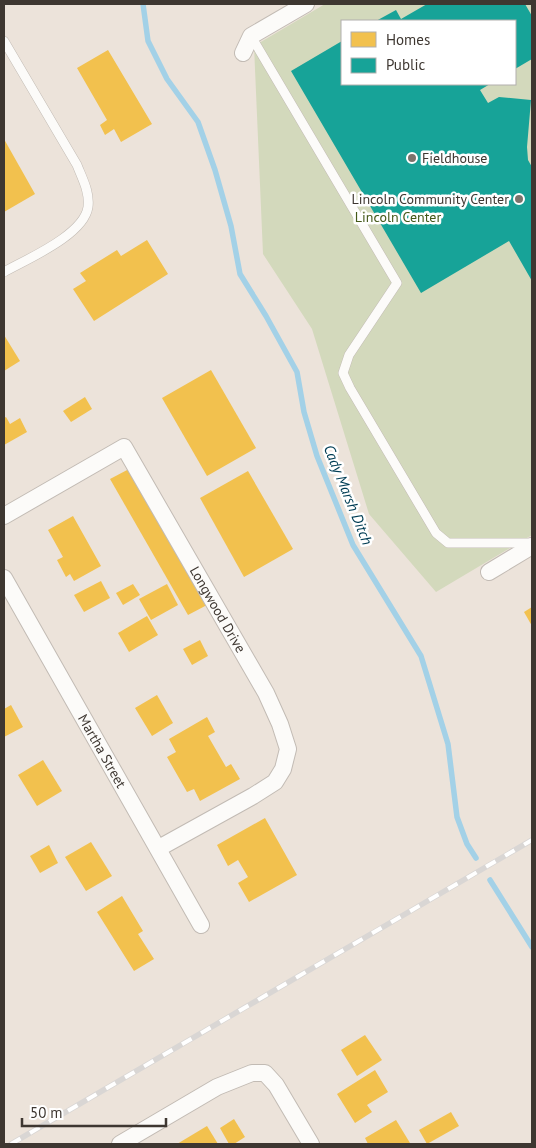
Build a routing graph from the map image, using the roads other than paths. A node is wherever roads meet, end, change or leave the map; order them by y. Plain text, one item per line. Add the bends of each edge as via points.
1 (306, 4) edge
2 (251, 36) junction
3 (4, 41) edge
4 (243, 53) dead end
5 (4, 272) edge
6 (4, 516) edge
7 (532, 544) edge
8 (489, 572) dead end
9 (4, 578) edge
10 (159, 848) junction
11 (201, 925) dead end
12 (138, 1140) edge
13 (120, 1144) edge
14 (311, 1144) edge

1 - 2 street
2 - 4 street
2 - 7 lane via 397,283 349,355 343,373 350,388 436,534 448,543
3 - 5 lane via 77,165 86,187 88,207 82,223 70,234
6 - 10 street, Longwood Drive via 124,447 266,693 288,749 284,769 275,782 253,796
7 - 8 street
9 - 10 street, Martha Street
10 - 11 street, Martha Street
12 - 13 street
12 - 14 street via 217,1087 252,1073 264,1073 276,1085

